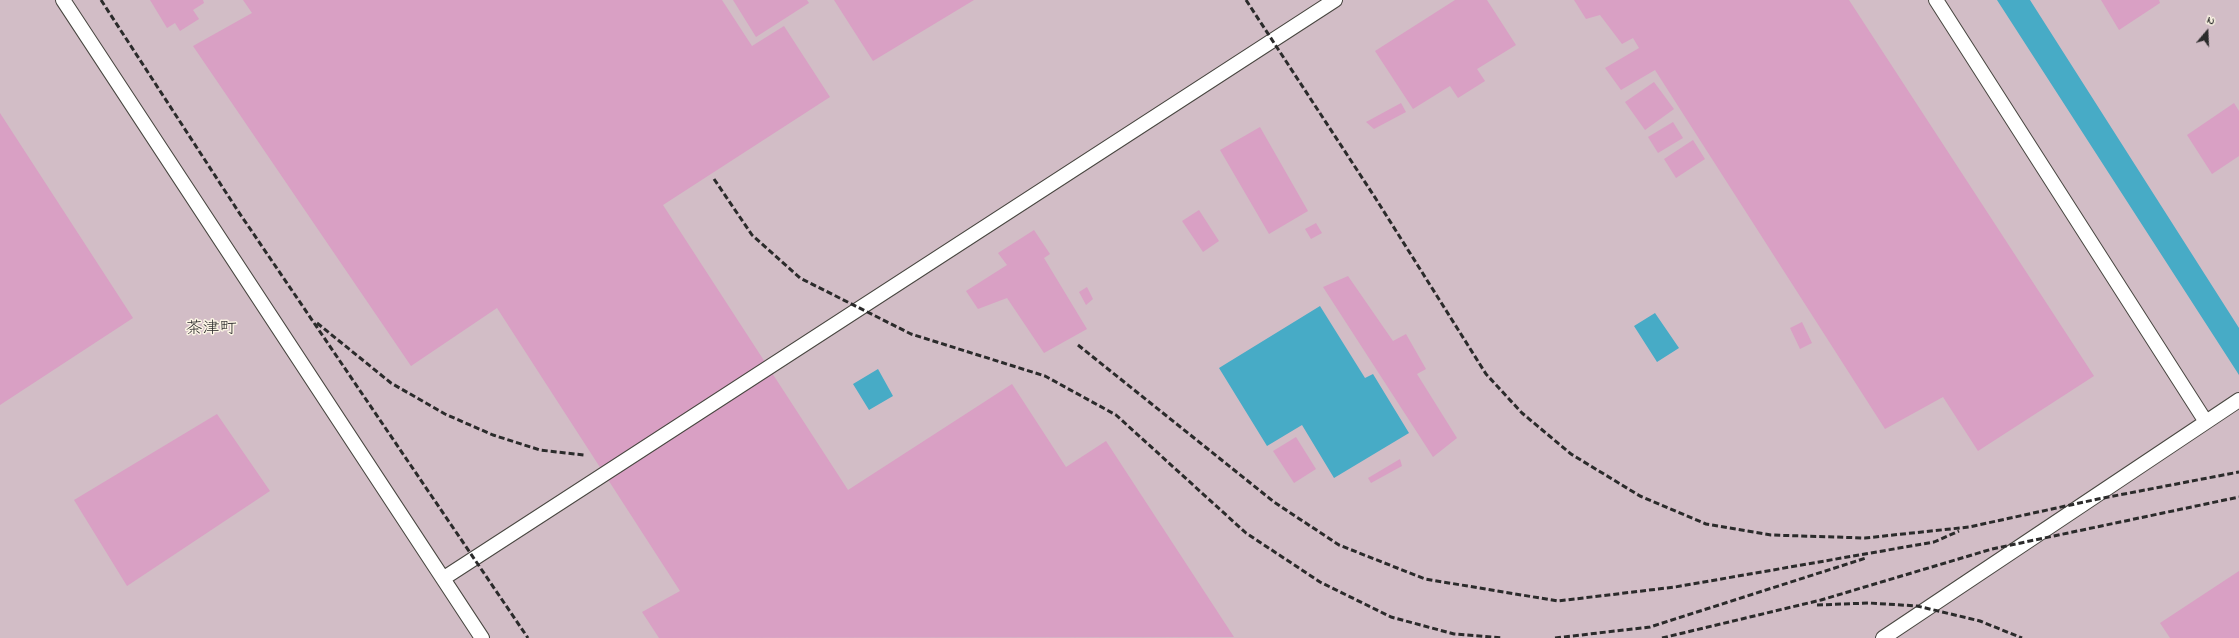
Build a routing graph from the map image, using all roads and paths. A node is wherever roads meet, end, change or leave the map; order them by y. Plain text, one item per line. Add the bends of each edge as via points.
1 (64, 0) edge
2 (1335, 0) edge
3 (1936, 0) edge
4 (2239, 400) edge
5 (2206, 422) junction
6 (444, 578) junction
7 (482, 638) edge
8 (1883, 638) edge

1 - 6 lane
2 - 6 lane
3 - 5 lane
4 - 5 lane
5 - 8 lane
6 - 7 lane

